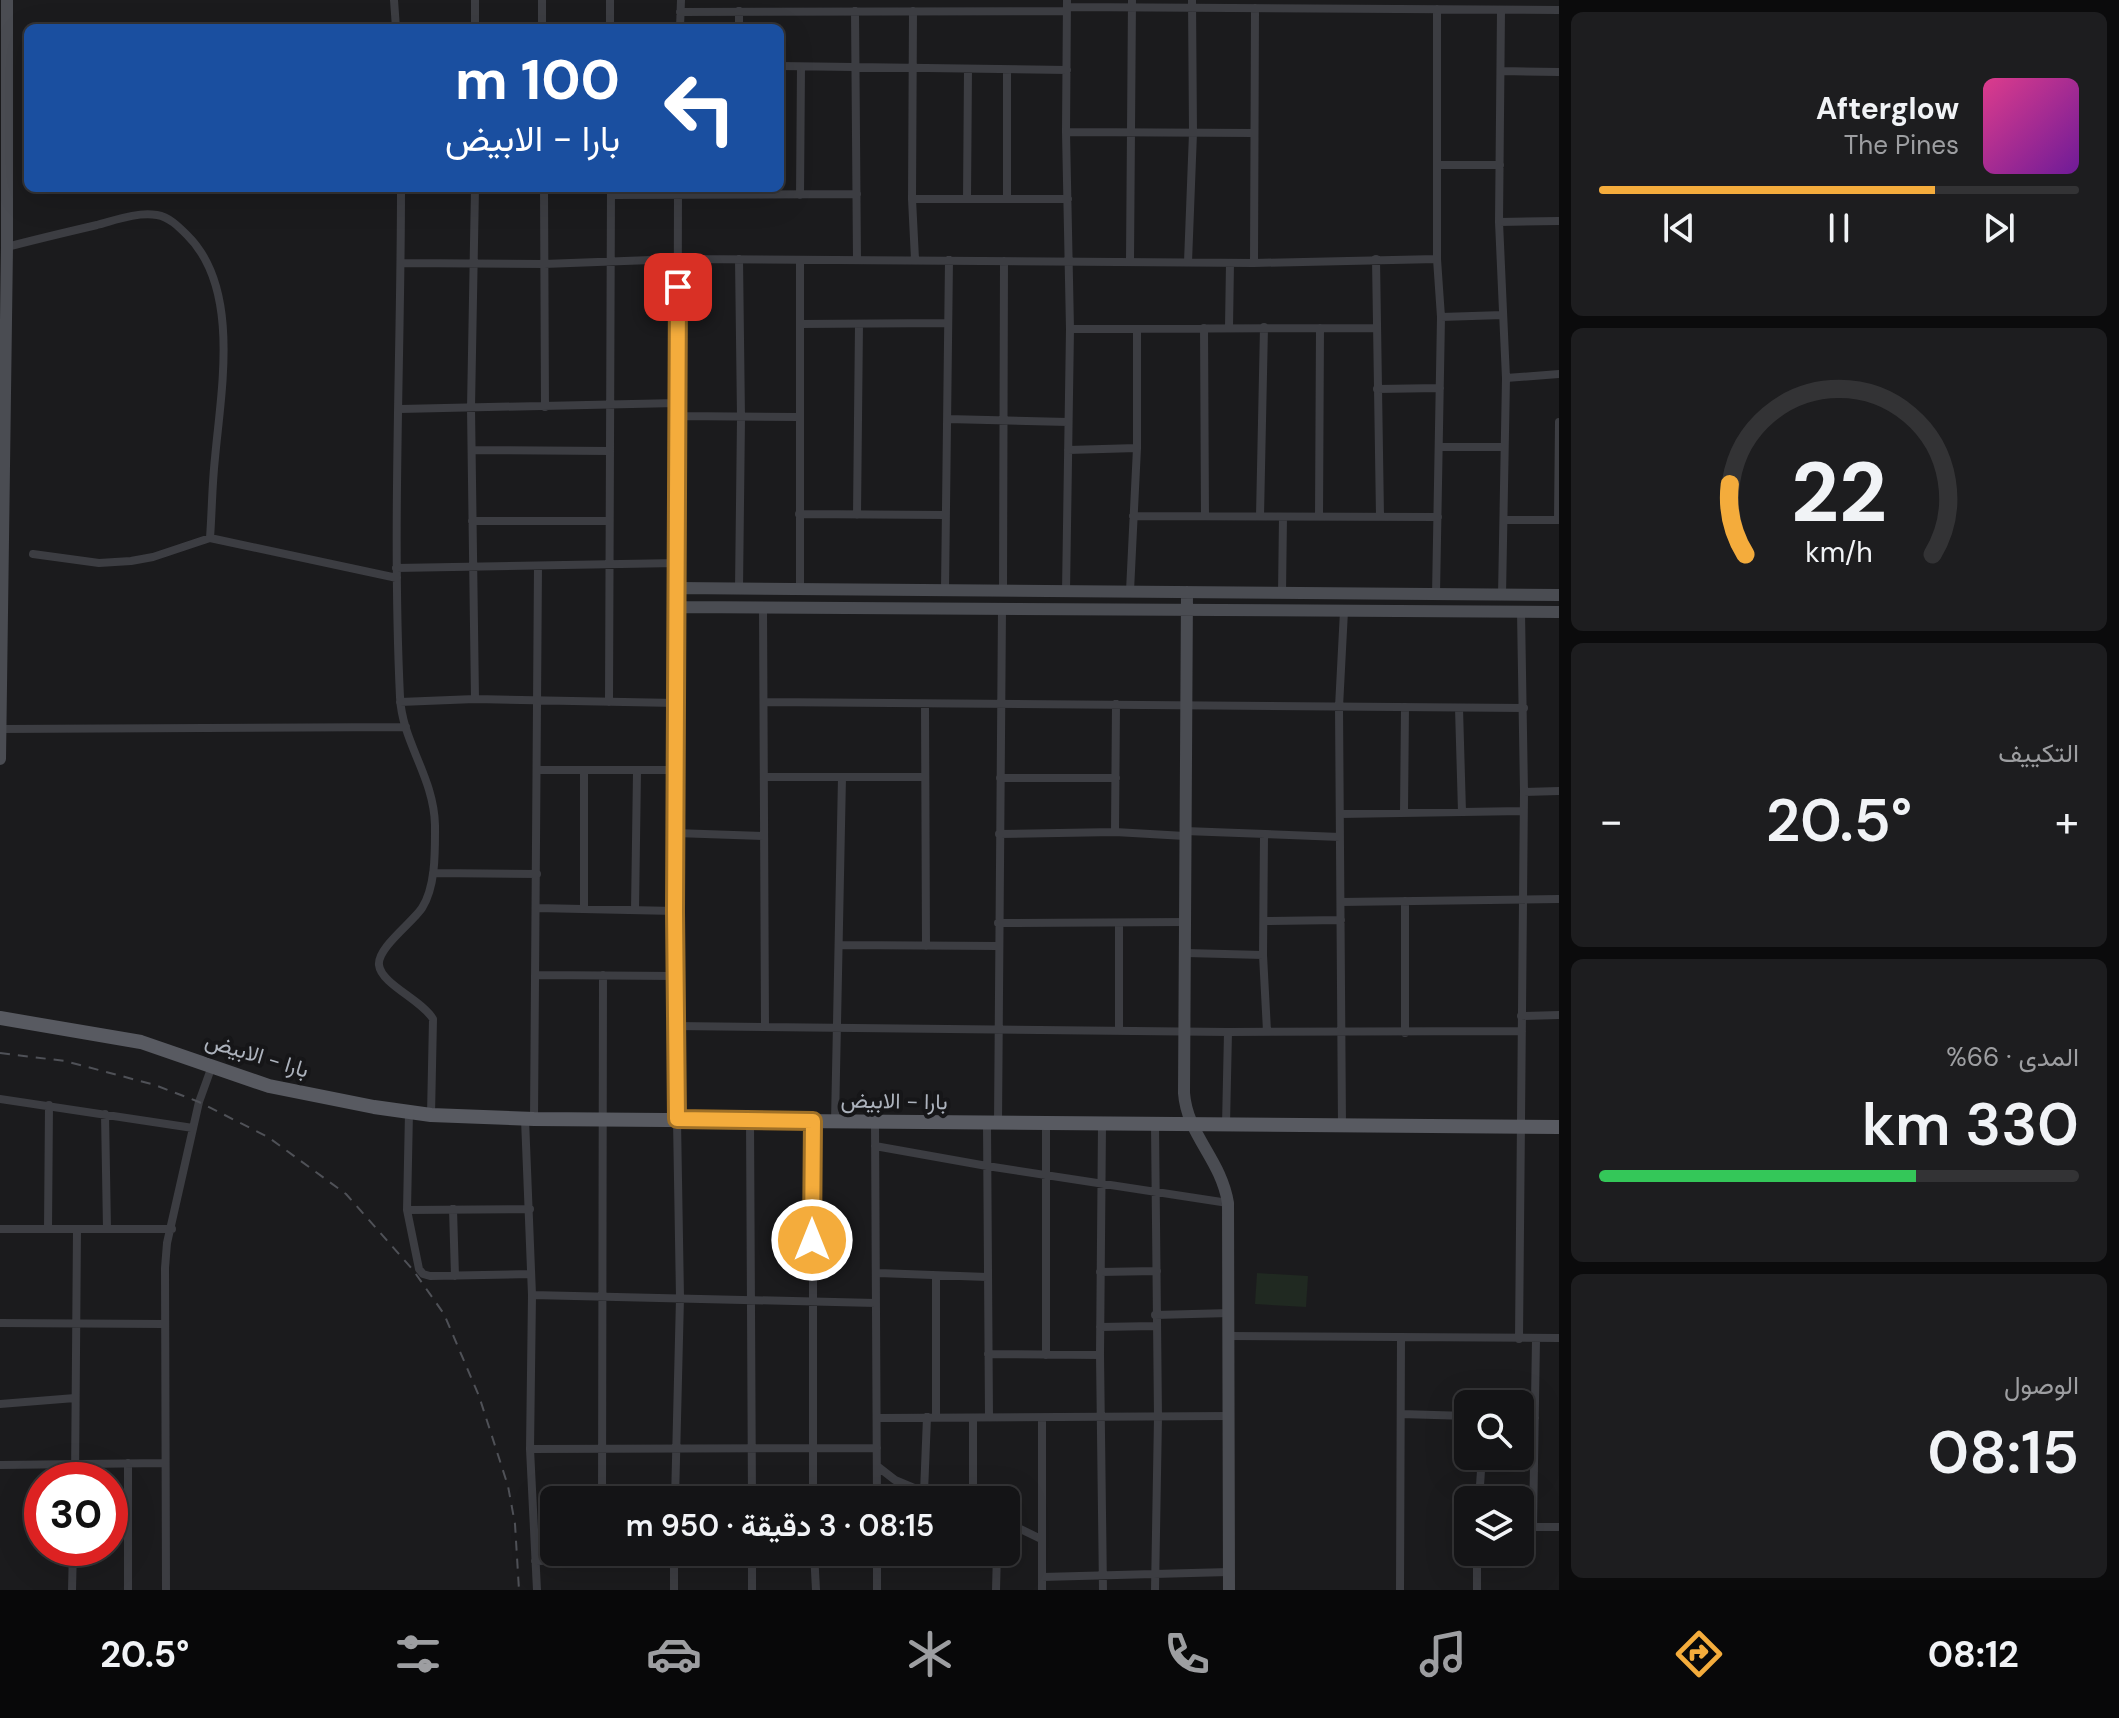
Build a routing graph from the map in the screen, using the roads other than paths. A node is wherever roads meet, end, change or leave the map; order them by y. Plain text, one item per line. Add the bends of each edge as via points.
1 (7, 0) edge
2 (394, 0) edge
3 (475, 0) edge
4 (542, 0) edge
5 (610, 0) edge
6 (681, 0) edge
7 (810, 0) edge
8 (936, 0) edge
9 (1132, 4) edge
10 (1192, 4) edge
11 (1338, 4) edge
12 (1457, 5) edge
13 (1513, 5) edge
14 (1067, 6) edge
15 (1255, 8) junction
16 (1437, 9) junction
17 (1501, 10) junction
18 (1559, 10) edge
19 (739, 11) junction
20 (810, 11) junction
21 (855, 11) junction
22 (913, 11) junction
23 (936, 11) junction
24 (680, 12) junction
25 (396, 24) edge
26 (475, 24) edge
27 (542, 24) edge
28 (610, 24) edge
29 (680, 24) edge
30 (739, 24) edge
31 (784, 66) edge
32 (801, 67) junction
33 (854, 69) junction
34 (913, 69) junction
35 (968, 69) junction
36 (1007, 70) junction
37 (1067, 70) junction
38 (1502, 71) junction
39 (1559, 72) edge
40 (1066, 132) junction
41 (1132, 133) junction
42 (1193, 133) junction
43 (1254, 133) junction
44 (1437, 165) junction
45 (1500, 165) junction
46 (401, 192) edge
47 (475, 192) edge
48 (544, 192) edge
49 (612, 192) edge
50 (678, 192) edge
51 (739, 192) edge
52 (857, 194) junction
53 (800, 195) junction
54 (1007, 198) junction
55 (912, 199) junction
56 (967, 199) junction
57 (1068, 199) junction
58 (1559, 221) edge
59 (1499, 222) junction
60 (7, 247) junction
61 (678, 259) junction
62 (739, 259) junction
63 (857, 259) junction
64 (915, 259) junction
65 (1376, 259) junction
66 (1437, 259) junction
67 (612, 260) junction
68 (800, 260) junction
69 (949, 260) junction
70 (1004, 261) junction
71 (1130, 261) junction
72 (1068, 262) junction
73 (1188, 262) junction
74 (401, 263) junction
75 (474, 263) junction
76 (1230, 263) junction
77 (1254, 263) junction
78 (544, 264) junction
79 (1503, 315) junction
80 (1441, 317) junction
81 (947, 323) junction
82 (800, 324) junction
83 (859, 324) junction
84 (1229, 327) junction
85 (1264, 327) junction
86 (1204, 328) junction
87 (1320, 328) junction
88 (1377, 328) junction
89 (1070, 329) junction
90 (1137, 329) junction
91 (1559, 374) edge
92 (1506, 378) junction
93 (1440, 388) junction
94 (1377, 389) junction
95 (677, 403) junction
96 (610, 405) junction
97 (545, 407) junction
98 (471, 408) junction
99 (400, 409) junction
100 (677, 416) junction
101 (798, 417) junction
102 (741, 418) junction
103 (947, 419) junction
104 (1005, 421) junction
105 (1068, 422) junction
106 (1559, 422) edge
107 (1440, 447) junction
108 (1504, 447) junction
109 (1137, 448) junction
110 (472, 450) junction
111 (1068, 450) junction
112 (610, 451) junction
113 (799, 514) junction
114 (857, 515) junction
115 (945, 515) junction
116 (1133, 516) junction
117 (1205, 516) junction
118 (1260, 516) junction
119 (1319, 516) junction
120 (1380, 516) junction
121 (1283, 517) junction
122 (1438, 517) junction
123 (1505, 520) junction
124 (1558, 520) edge
125 (472, 521) junction
126 (609, 521) junction
127 (210, 538) junction
128 (33, 554) dead end
129 (677, 563) junction
130 (609, 565) junction
131 (472, 566) junction
132 (538, 566) junction
133 (396, 568) junction
134 (397, 578) junction
135 (677, 588) junction
136 (739, 589) junction
137 (800, 589) junction
138 (945, 590) junction
139 (1003, 590) junction
140 (1130, 591) junction
141 (1066, 592) junction
142 (1187, 592) junction
143 (1282, 593) junction
144 (1436, 595) junction
145 (1559, 595) edge
146 (1502, 596) junction
147 (676, 607) junction
148 (763, 607) junction
149 (1002, 609) junction
150 (1186, 609) junction
151 (1344, 611) junction
152 (1521, 612) junction
153 (1559, 612) edge
154 (475, 699) junction
155 (538, 700) junction
156 (400, 702) junction
157 (609, 702) junction
158 (765, 702) junction
159 (676, 703) junction
160 (1116, 704) junction
161 (1187, 704) junction
162 (1000, 705) junction
163 (925, 706) junction
164 (1339, 707) junction
165 (1405, 707) junction
166 (1459, 708) junction
167 (1524, 708) junction
168 (406, 727) junction
169 (0, 729) edge
170 (0, 759) edge
171 (538, 770) junction
172 (676, 770) junction
173 (584, 771) junction
174 (637, 772) junction
175 (764, 777) junction
176 (842, 777) junction
177 (925, 777) junction
178 (1000, 778) junction
179 (1116, 778) junction
180 (1559, 791) edge
181 (1524, 792) junction
182 (1523, 811) junction
183 (1404, 812) junction
184 (1462, 812) junction
185 (1341, 814) junction
186 (1115, 832) junction
187 (675, 833) junction
188 (999, 834) junction
189 (1185, 834) junction
190 (763, 836) junction
191 (1264, 836) junction
192 (1340, 837) junction
193 (433, 873) junction
194 (537, 874) junction
195 (1559, 899) edge
196 (1405, 901) junction
197 (1522, 901) junction
198 (1341, 902) junction
199 (536, 908) junction
200 (584, 909) junction
201 (635, 910) junction
202 (675, 911) junction
203 (1341, 920) junction
204 (1264, 921) junction
205 (1186, 922) junction
206 (998, 923) junction
207 (1119, 923) junction
208 (839, 945) junction
209 (926, 946) junction
210 (998, 946) junction
211 (1186, 953) junction
212 (1263, 955) junction
213 (535, 975) junction
214 (603, 975) junction
215 (676, 976) junction
216 (1559, 1015) edge
217 (1521, 1016) junction
218 (0, 1018) edge
219 (675, 1026) junction
220 (837, 1026) junction
221 (765, 1027) junction
222 (1119, 1029) junction
223 (997, 1030) junction
224 (1184, 1031) junction
225 (1267, 1031) junction
226 (1522, 1031) junction
227 (1228, 1032) junction
228 (1342, 1032) junction
229 (1405, 1033) junction
230 (212, 1066) junction
231 (0, 1099) edge
232 (49, 1105) junction
233 (409, 1112) junction
234 (105, 1114) junction
235 (431, 1115) junction
236 (603, 1118) junction
237 (529, 1119) junction
238 (677, 1119) junction
239 (750, 1120) junction
240 (813, 1121) junction
241 (835, 1122) junction
242 (875, 1123) junction
243 (992, 1124) junction
244 (1046, 1124) junction
245 (1102, 1125) junction
246 (1191, 1125) junction
247 (1226, 1125) junction
248 (1155, 1126) junction
249 (1342, 1126) junction
250 (1523, 1127) junction
251 (1559, 1127) edge
252 (193, 1128) junction
253 (875, 1146) junction
254 (987, 1166) junction
255 (1046, 1173) junction
256 (1100, 1183) junction
257 (1155, 1191) junction
258 (1228, 1203) junction
259 (453, 1209) junction
260 (530, 1209) junction
261 (407, 1210) junction
262 (0, 1229) edge
263 (48, 1229) junction
264 (77, 1229) junction
265 (107, 1229) junction
266 (172, 1229) junction
267 (1157, 1271) junction
268 (1100, 1272) junction
269 (878, 1273) junction
270 (531, 1274) junction
271 (455, 1276) junction
272 (936, 1276) junction
273 (987, 1277) junction
274 (532, 1295) junction
275 (602, 1297) junction
276 (680, 1298) junction
277 (751, 1299) junction
278 (811, 1300) junction
279 (876, 1303) junction
280 (1230, 1313) junction
281 (1155, 1315) junction
282 (0, 1323) edge
283 (163, 1324) junction
284 (74, 1325) junction
285 (1155, 1326) junction
286 (1100, 1327) junction
287 (1230, 1336) junction
288 (1401, 1338) junction
289 (1559, 1338) edge
290 (1519, 1339) junction
291 (1536, 1339) junction
292 (988, 1354) junction
293 (1046, 1355) junction
294 (1100, 1355) junction
295 (75, 1398) junction
296 (0, 1404) edge
297 (1401, 1414) junction
298 (1229, 1416) junction
299 (1454, 1416) edge
300 (932, 1417) junction
301 (989, 1417) junction
302 (1101, 1417) junction
303 (1158, 1417) junction
304 (878, 1418) junction
305 (973, 1418) junction
306 (1042, 1418) junction
307 (1535, 1418) joint
308 (676, 1447) junction
309 (752, 1447) junction
310 (811, 1447) junction
311 (877, 1448) junction
312 (530, 1449) junction
313 (603, 1450) junction
314 (75, 1462) edge
315 (128, 1463) edge
316 (164, 1463) junction
317 (0, 1465) edge
318 (24, 1465) edge
319 (877, 1466) junction
320 (602, 1486) edge
321 (675, 1486) edge
322 (752, 1486) edge
323 (812, 1486) edge
324 (877, 1486) edge
325 (909, 1486) edge
326 (925, 1486) edge
327 (973, 1486) edge
328 (1534, 1486) edge
329 (1534, 1527) edge
330 (1559, 1527) edge
331 (1020, 1529) edge
332 (1041, 1539) junction
333 (535, 1561) junction
334 (540, 1561) edge
335 (73, 1566) edge
336 (128, 1566) edge
337 (674, 1566) edge
338 (752, 1566) edge
339 (815, 1566) edge
340 (877, 1566) edge
341 (997, 1566) edge
342 (1477, 1566) edge
343 (1229, 1572) junction
344 (1155, 1575) junction
345 (1103, 1576) junction
346 (1042, 1577) junction
347 (72, 1590) edge
348 (128, 1590) edge
349 (166, 1590) edge
350 (537, 1590) edge
351 (674, 1590) edge
352 (752, 1590) edge
353 (816, 1590) edge
354 (877, 1590) edge
355 (996, 1590) edge
356 (1042, 1590) edge
357 (1103, 1590) edge
358 (1155, 1590) edge
359 (1229, 1590) edge
360 (1400, 1590) edge
361 (1477, 1590) edge

1 - 60 main road
2 - 25 street
3 - 26 street
4 - 27 street
5 - 28 street
6 - 24 street
7 - 20 street
8 - 23 street
9 - 10 street
9 - 14 street
9 - 41 street
10 - 15 street
10 - 42 street
11 - 15 street
11 - 16 street
12 - 16 street
12 - 17 street
13 - 17 street
13 - 18 street
14 - 23 street
14 - 37 street
15 - 43 street
16 - 44 street
17 - 38 street
19 - 20 street
19 - 24 street
19 - 30 street
20 - 21 street
21 - 22 street
21 - 33 street
22 - 23 street
22 - 34 street
24 - 29 street
31 - 32 street
32 - 33 street
32 - 53 street
33 - 34 street
33 - 52 street
34 - 35 street
34 - 55 street
35 - 36 street
35 - 56 street
36 - 37 street
36 - 54 street
37 - 40 street
38 - 39 street
38 - 45 street
40 - 41 street
40 - 57 street
41 - 42 street
41 - 71 street
42 - 43 street
42 - 73 street
43 - 77 street
44 - 45 street
44 - 66 street
45 - 59 street
46 - 74 street
47 - 75 street
48 - 78 street
49 - 50 street
49 - 67 street
50 - 51 street
50 - 61 street
51 - 53 street
52 - 53 street
52 - 63 street
54 - 56 street
54 - 57 street
55 - 56 street
55 - 64 street
57 - 72 street
58 - 59 street
59 - 79 street
60 - 127 street via 137,215 160,215 192,240 217,290 223,325
60 - 169 main road
61 - 62 street
61 - 67 street
61 - 95 street
62 - 68 street
62 - 102 street
63 - 64 street
63 - 68 street
64 - 69 street
65 - 66 street
65 - 77 street
65 - 88 street
66 - 80 street
67 - 78 street
67 - 96 street
68 - 82 street
69 - 70 street
69 - 81 street
70 - 72 street
70 - 104 street
71 - 72 street
71 - 73 street
72 - 89 street
73 - 76 street
74 - 75 street
74 - 99 street
75 - 78 street
75 - 98 street
76 - 77 street
76 - 84 street
78 - 97 street
79 - 80 street
79 - 92 street
80 - 93 street
81 - 83 street
81 - 103 street
82 - 83 street
82 - 101 street
83 - 114 street
84 - 85 street
84 - 86 street
85 - 87 street
85 - 118 street
86 - 90 street
86 - 117 street
87 - 88 street
87 - 119 street
88 - 94 street
89 - 90 street
89 - 105 street
90 - 109 street
91 - 92 street
92 - 108 street
93 - 94 street
93 - 107 street
94 - 120 street
95 - 96 street
95 - 100 street
96 - 97 street
96 - 112 street
97 - 98 street
98 - 99 street
98 - 110 street
99 - 133 street
100 - 102 street
100 - 129 street
101 - 102 street
101 - 113 street
102 - 136 street
103 - 104 street
103 - 115 street
104 - 105 street
104 - 139 street
105 - 111 street
106 - 124 street
107 - 108 street
107 - 122 street
108 - 123 street
109 - 111 street
109 - 116 street
110 - 112 street
110 - 125 street
111 - 141 street
112 - 126 street
113 - 114 street
113 - 137 street
114 - 115 street
115 - 138 street
116 - 117 street
116 - 140 street
117 - 118 street
118 - 121 street
119 - 120 street
119 - 121 street
120 - 122 street
121 - 143 street
122 - 144 street
123 - 124 street
123 - 146 street
125 - 126 street
125 - 131 street
126 - 130 street
127 - 128 street via 131,561 99,563
127 - 134 street
129 - 130 street
129 - 135 street
130 - 132 street
130 - 157 street
131 - 132 street
131 - 133 street
131 - 154 street
132 - 155 street
133 - 134 street
134 - 156 street
135 - 136 main road
135 - 147 main road
136 - 137 main road
137 - 138 main road
138 - 139 main road
139 - 141 main road
140 - 141 main road
140 - 142 main road
142 - 143 main road
142 - 150 main road
143 - 144 main road
144 - 146 main road
145 - 146 main road
147 - 148 main road
147 - 159 main road
148 - 149 main road
148 - 158 street
149 - 150 main road
149 - 162 street
150 - 151 main road
150 - 161 main road
151 - 152 main road
151 - 164 street
152 - 153 main road
152 - 167 street
154 - 155 street
154 - 156 street
155 - 157 street
155 - 171 street
156 - 168 street
157 - 159 street
158 - 163 street
158 - 175 street
159 - 172 main road
160 - 161 street
160 - 162 street
160 - 179 street
161 - 164 street
161 - 189 main road
162 - 163 street
162 - 178 street
163 - 177 street
164 - 165 street
164 - 185 street
165 - 166 street
165 - 183 street
166 - 167 street
166 - 184 street
167 - 181 street
168 - 169 street
168 - 193 street via 431,791
169 - 170 main road
171 - 173 street
171 - 194 street
172 - 174 street
172 - 187 main road
173 - 174 street
173 - 200 street
174 - 201 street
175 - 176 street
175 - 190 street
176 - 177 street
176 - 208 street
177 - 209 street
178 - 179 street
178 - 188 street
179 - 186 street
180 - 181 street
181 - 182 street
182 - 184 street
182 - 197 street
183 - 184 street
183 - 185 street
185 - 192 street
186 - 188 street
186 - 189 street
187 - 190 street
187 - 202 main road
188 - 206 street
189 - 191 street
189 - 205 main road
190 - 221 street
191 - 192 street
191 - 204 street
192 - 198 street
193 - 194 street
193 - 235 street via 422,908 380,954 379,966 384,977 433,1019
194 - 199 street
195 - 197 street
196 - 197 street
196 - 198 street
196 - 229 street
197 - 217 street
198 - 203 street
199 - 200 street
199 - 213 street
200 - 201 street
201 - 202 street
202 - 215 main road
203 - 204 street
203 - 228 street
204 - 212 street
205 - 207 street
205 - 211 main road
206 - 207 street
206 - 210 street
207 - 222 street
208 - 209 street
208 - 220 street
209 - 210 street
210 - 223 street
211 - 212 street
211 - 224 main road
212 - 225 street
213 - 214 street
213 - 237 street
214 - 215 street
214 - 236 street
215 - 219 main road
216 - 217 street
217 - 226 street
218 - 230 main road, بارا - الابيض via 141,1042
219 - 221 street
219 - 238 main road
220 - 221 street
220 - 223 street
220 - 241 street
222 - 223 street
222 - 224 street
223 - 243 street
224 - 227 street
224 - 246 main road via 1185,1110
225 - 227 street
225 - 228 street
226 - 229 street
226 - 250 street
227 - 247 street
228 - 229 street
228 - 249 street
230 - 233 main road, بارا - الابيض via 269,1086
230 - 252 street
231 - 232 street
232 - 234 street
232 - 263 street
233 - 235 main road, بارا - الابيض
233 - 261 street
234 - 252 street
234 - 265 street
235 - 237 main road, بارا - الابيض
236 - 237 main road, بارا - الابيض
236 - 238 main road, بارا - الابيض
236 - 275 street
237 - 260 street
238 - 239 main road, بارا - الابيض
238 - 276 street
239 - 240 main road, بارا - الابيض
239 - 277 street
240 - 241 main road, بارا - الابيض
240 - 278 street
241 - 242 main road, بارا - الابيض
242 - 243 main road, بارا - الابيض
242 - 253 street
243 - 244 main road, بارا - الابيض
243 - 254 street
244 - 245 main road, بارا - الابيض
244 - 255 street
245 - 248 main road, بارا - الابيض
245 - 256 street
246 - 247 main road, بارا - الابيض
246 - 248 main road, بارا - الابيض
246 - 258 main road via 1216,1162
247 - 249 main road, بارا - الابيض
248 - 257 street
249 - 250 main road, بارا - الابيض
250 - 251 main road, بارا - الابيض
250 - 290 street
252 - 266 street
253 - 254 street
253 - 269 street
254 - 255 street
254 - 273 street
255 - 256 street
255 - 293 street
256 - 257 street
256 - 268 street
257 - 258 street
257 - 267 street
258 - 280 main road
259 - 260 street
259 - 261 street
259 - 271 street
260 - 270 street
261 - 271 street via 419,1269 423,1274
262 - 263 street
263 - 264 street
264 - 265 street
264 - 284 street
265 - 266 street
266 - 283 street
267 - 268 street
267 - 281 street
268 - 286 street
269 - 272 street
269 - 279 street
270 - 271 street
270 - 274 street
272 - 273 street
272 - 300 street
273 - 292 street
274 - 275 street
274 - 312 street
275 - 276 street
275 - 313 street
276 - 277 street
276 - 308 street
277 - 278 street
277 - 309 street
278 - 279 street
278 - 310 street
279 - 304 street
280 - 281 street
280 - 287 main road
281 - 285 street
282 - 284 street
283 - 284 street
283 - 316 street
284 - 295 street
285 - 286 street
285 - 303 street
286 - 294 street
287 - 288 street
287 - 298 main road
288 - 290 street
288 - 297 street
289 - 291 street
290 - 291 street
291 - 307 street
292 - 293 street
292 - 301 street
293 - 294 street
294 - 302 street
295 - 296 street
295 - 314 street
297 - 299 street
297 - 360 street
298 - 303 street
298 - 343 main road
300 - 304 street
300 - 305 street
300 - 326 street
301 - 305 street
301 - 306 street
302 - 303 street
302 - 306 street
302 - 345 street
303 - 344 street
304 - 311 street
305 - 327 street
306 - 332 street
307 - 328 street
308 - 309 street
308 - 313 street
308 - 321 street
309 - 310 street
309 - 322 street
310 - 311 street
310 - 323 street
311 - 319 street
312 - 313 street
312 - 333 street
313 - 320 street
315 - 316 street
316 - 349 street
317 - 318 street
319 - 324 street
319 - 325 street
329 - 330 street
331 - 332 street
332 - 346 street
333 - 334 street
333 - 350 street
335 - 347 street
336 - 348 street
337 - 351 street
338 - 352 street
339 - 353 street
340 - 354 street
341 - 355 street
342 - 361 street
343 - 344 street
343 - 359 main road
344 - 345 street
344 - 358 street
345 - 346 street
345 - 357 street
346 - 356 street

